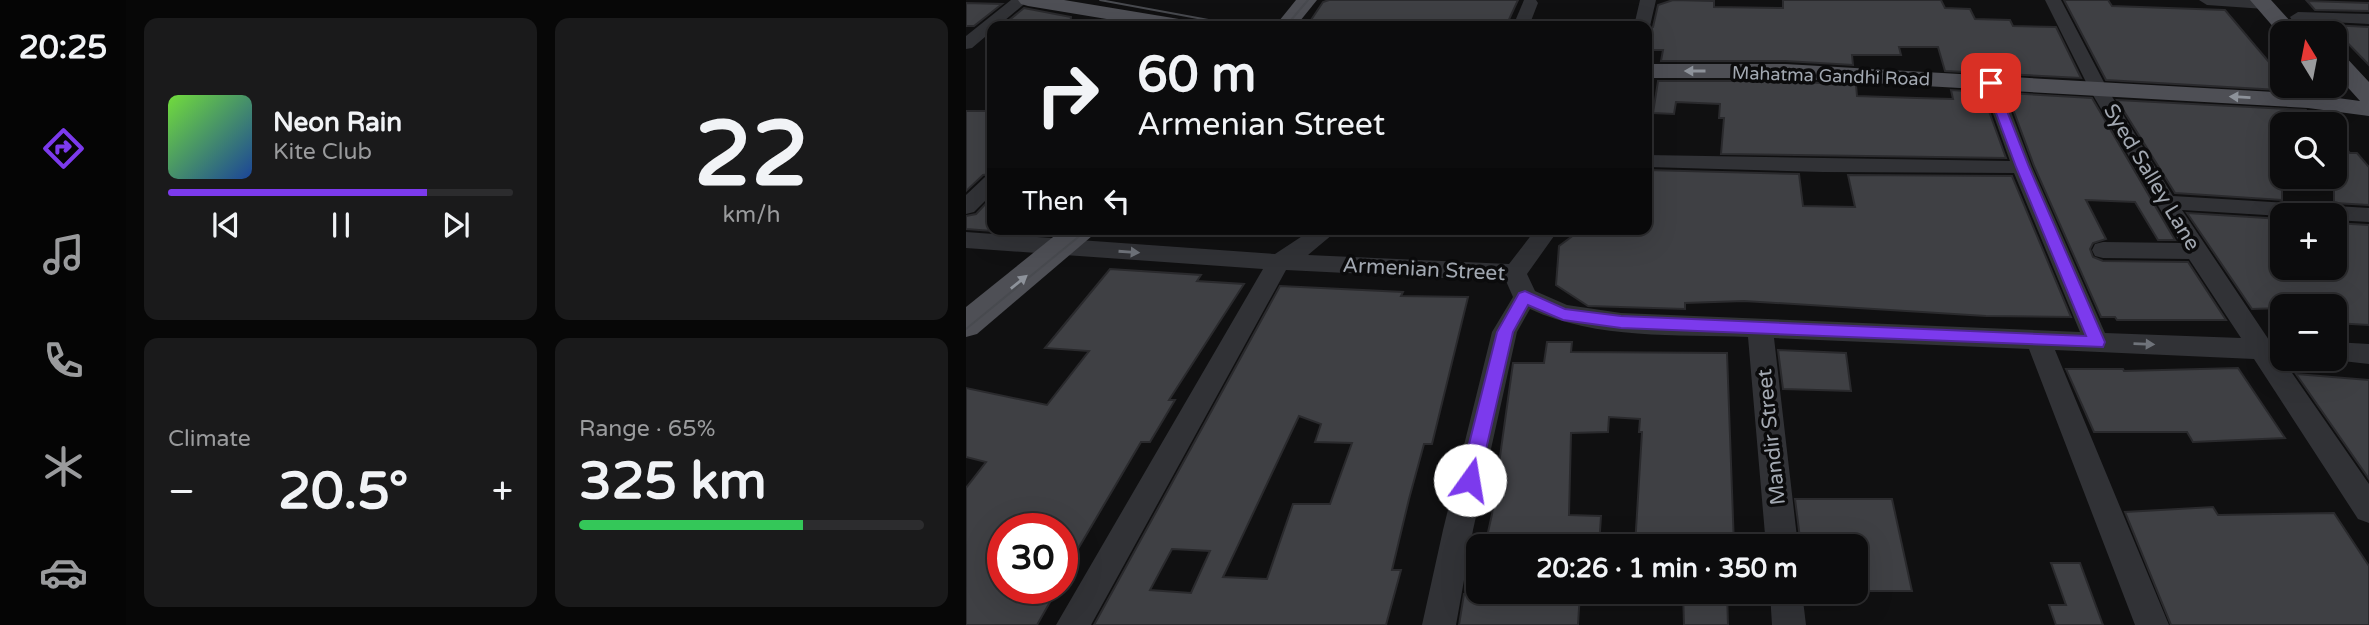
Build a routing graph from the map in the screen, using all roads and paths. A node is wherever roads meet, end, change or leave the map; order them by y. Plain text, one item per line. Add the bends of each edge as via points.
1 (1021, 0) edge
2 (1028, 0) edge
3 (1307, 0) edge
4 (1648, 0) edge
5 (2053, 0) edge
6 (2207, 0) edge
7 (2262, 2) edge
8 (1530, 3) dead end
9 (2291, 17) edge
10 (2369, 19) edge
11 (994, 21) edge
12 (1155, 21) edge
13 (1289, 21) edge
14 (1523, 21) edge
15 (1643, 21) edge
16 (987, 26) edge
17 (967, 42) edge
18 (987, 43) edge
19 (1652, 71) edge
20 (1991, 83) junction
21 (2099, 90) junction
22 (2355, 96) edge
23 (2369, 128) edge
24 (1652, 161) edge
25 (2022, 167) junction
26 (987, 186) edge
27 (2166, 202) junction
28 (966, 207) edge
29 (2369, 215) edge
30 (1321, 235) edge
31 (1545, 235) edge
32 (1072, 239) edge
33 (966, 240) edge
34 (2103, 250) dead end
35 (2196, 251) junction
36 (1279, 262) junction
37 (1520, 285) junction
38 (966, 325) edge
39 (1760, 328) junction
40 (2038, 340) junction
41 (2097, 342) junction
42 (2270, 349) edge
43 (2270, 350) edge
44 (2347, 353) edge
45 (2369, 354) edge
46 (2284, 371) edge
47 (2369, 509) edge
48 (1781, 534) edge
49 (1787, 604) edge
50 (1073, 625) edge
51 (1439, 625) edge
52 (1790, 625) edge
53 (2152, 625) edge

1 - 11 street
2 - 12 main road
3 - 13 main road
4 - 15 street
5 - 21 street, Syed Salley Lane
6 - 7 street
7 - 9 main road
8 - 14 street
9 - 10 street
16 - 17 street
17 - 18 street
20 -> 19 main road, Mahatma Gandhi Road via 1785,71
20 - 21 main road, Mahatma Gandhi Road
20 - 25 street
22 -> 21 main road, Mahatma Gandhi Road via 2308,101
21 - 27 street, Syed Salley Lane
22 - 23 main road
24 - 25 street
25 - 41 street
26 - 28 street
27 - 29 street
27 - 35 street, Syed Salley Lane
30 - 36 street
31 - 37 street
32 - 33 street, Armenian Street
32 -> 36 street, Armenian Street
38 -> 32 main road
34 - 35 street
35 - 42 street, Syed Salley Lane
36 - 37 street, Armenian Street
36 - 50 street
37 - 39 street, Armenian Street via 1563,314 1621,322
37 - 51 street via 1505,332
39 - 40 street, Armenian Street
39 - 48 street, Mandir Street
40 - 41 street, Armenian Street
40 - 53 street
41 -> 43 street, Armenian Street
44 - 45 street
46 - 47 street, Syed Salley Lane
49 - 52 street

